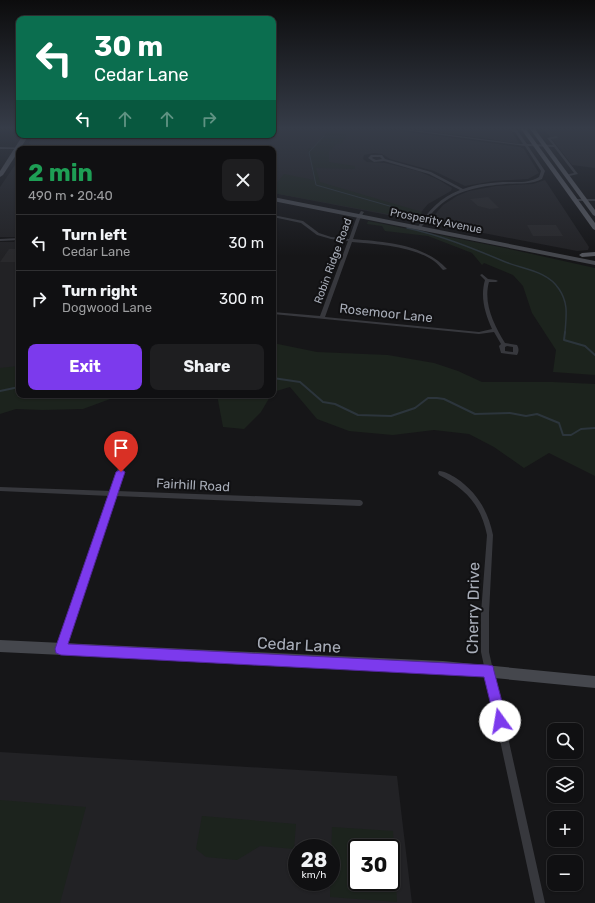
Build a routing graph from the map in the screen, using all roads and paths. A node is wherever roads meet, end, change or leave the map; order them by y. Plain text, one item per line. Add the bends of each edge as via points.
1 (423, 171) edge
2 (543, 171) edge
3 (553, 171) edge
4 (562, 171) edge
5 (574, 171) edge
6 (566, 176) junction
7 (464, 191) junction
8 (276, 196) edge
9 (276, 200) edge
10 (574, 200) junction
11 (584, 200) junction
12 (595, 200) edge
13 (360, 214) junction
14 (595, 214) edge
15 (276, 217) edge
16 (420, 226) junction
17 (595, 228) edge
18 (16, 239) edge
19 (0, 240) edge
20 (350, 241) junction
21 (595, 254) edge
22 (582, 255) junction
23 (595, 258) edge
24 (595, 263) edge
25 (445, 269) dead end
26 (482, 275) dead end
27 (487, 280) junction
28 (496, 281) dead end
29 (276, 313) edge
30 (322, 318) junction
31 (496, 330) junction
32 (504, 345) dead end
33 (130, 436) dead end
34 (441, 473) dead end
35 (0, 489) edge
36 (114, 494) junction
37 (360, 503) dead end
38 (0, 646) edge
39 (61, 649) junction
40 (488, 671) junction
41 (595, 682) edge
42 (540, 903) edge

1 - 7 street
2 - 7 street via 540,179 524,183 488,185
3 - 10 main road
4 - 6 main road
5 - 6 street via 576,174
6 - 11 main road
7 - 16 street via 438,203
8 - 13 main road, Prosperity Avenue
9 - 13 main road, Prosperity Avenue
10 - 11 street
10 - 17 main road
11 - 12 street
11 - 14 main road
13 - 16 main road, Prosperity Avenue
13 - 20 street, Robin Ridge Road
15 - 20 street via 302,222 323,236
16 - 22 main road, Prosperity Avenue
16 - 24 main road, Prosperity Avenue
18 - 19 street
20 - 25 street via 417,250 435,258
20 - 30 street, Robin Ridge Road
21 - 22 main road
22 - 23 main road, Prosperity Avenue
26 - 27 street
27 - 28 street
27 - 31 street via 486,301
29 - 30 street, Rosemoor Lane
30 - 31 street, Rosemoor Lane via 479,333
31 - 32 street
33 - 36 street
34 - 40 street, Cherry Drive via 456,481 473,496 489,524 484,636
35 - 36 street, Fairhill Road
36 - 37 street, Fairhill Road
36 - 39 street
38 - 39 main road, Cedar Lane
39 - 40 main road, Cedar Lane
40 - 41 main road, Cedar Lane
40 - 42 street, Cherry Drive

